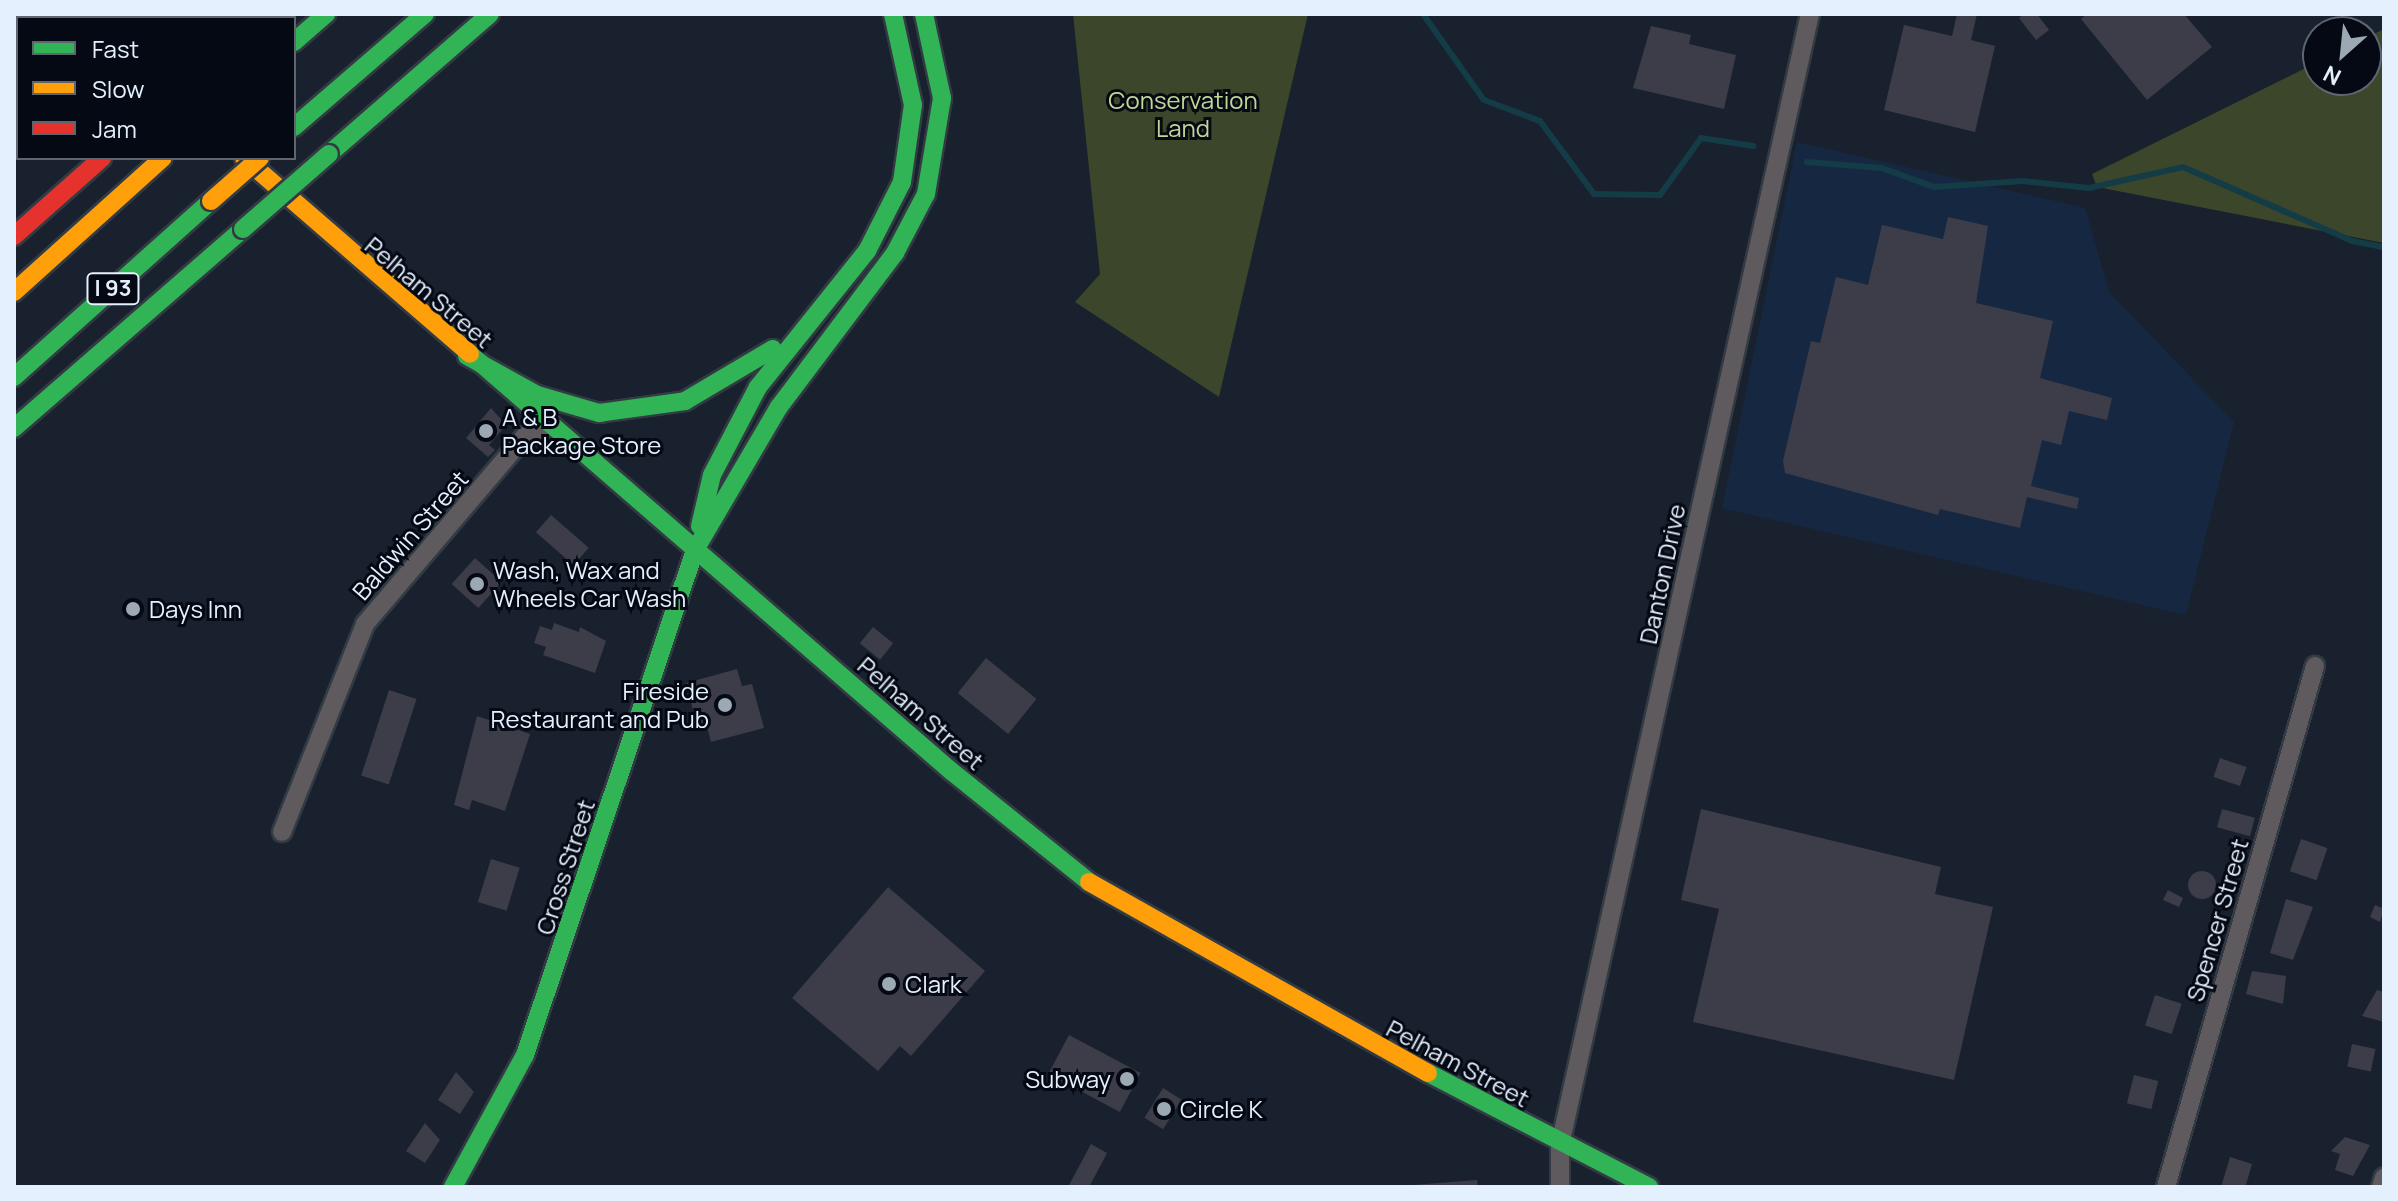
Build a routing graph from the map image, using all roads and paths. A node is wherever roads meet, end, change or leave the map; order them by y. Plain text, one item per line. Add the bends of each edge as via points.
1 (326, 14) edge
2 (425, 14) edge
3 (490, 14) edge
4 (893, 14) edge
5 (924, 14) edge
6 (1810, 14) edge
7 (296, 40) edge
8 (296, 125) edge
9 (100, 160) edge
10 (161, 160) edge
11 (246, 160) edge
12 (258, 160) edge
13 (14, 236) edge
14 (14, 292) edge
15 (806, 320) junction
16 (467, 356) junction
17 (14, 377) edge
18 (60, 388) junction
19 (551, 426) junction
20 (14, 428) edge
21 (14, 437) edge
22 (695, 550) junction
23 (2315, 666) dead end
24 (282, 832) dead end
25 (1560, 1145) junction
26 (2384, 1177) edge
27 (453, 1187) edge
28 (1560, 1187) edge
29 (1649, 1187) edge
30 (2166, 1187) edge
31 (2381, 1187) edge

1 - 7 main road
2 - 8 main road
3 - 18 main road, bridge
4 - 15 main road via 913,105 902,182 867,251
5 - 22 main road via 942,98 926,194 895,253 779,407
6 - 25 street, Danton Drive
9 - 13 main road
10 - 14 main road, I 93
11 - 16 main road, Pelham Street
12 - 17 main road, I 93, bridge
15 - 16 main road via 745,371 700,395 650,409 599,413 559,404
15 - 22 main road via 758,387 718,462
16 - 19 main road, Pelham Street
18 - 20 main road
18 - 21 main road
19 - 22 main road, Pelham Street
19 - 24 street, Baldwin Street via 526,435 365,624
22 - 25 main road, Pelham Street via 1110,899
22 - 27 main road, Cross Street via 530,1042 492,1126
23 - 30 street, Spencer Street
25 - 28 street, Danton Drive
25 - 29 main road, Pelham Street
26 - 31 street

